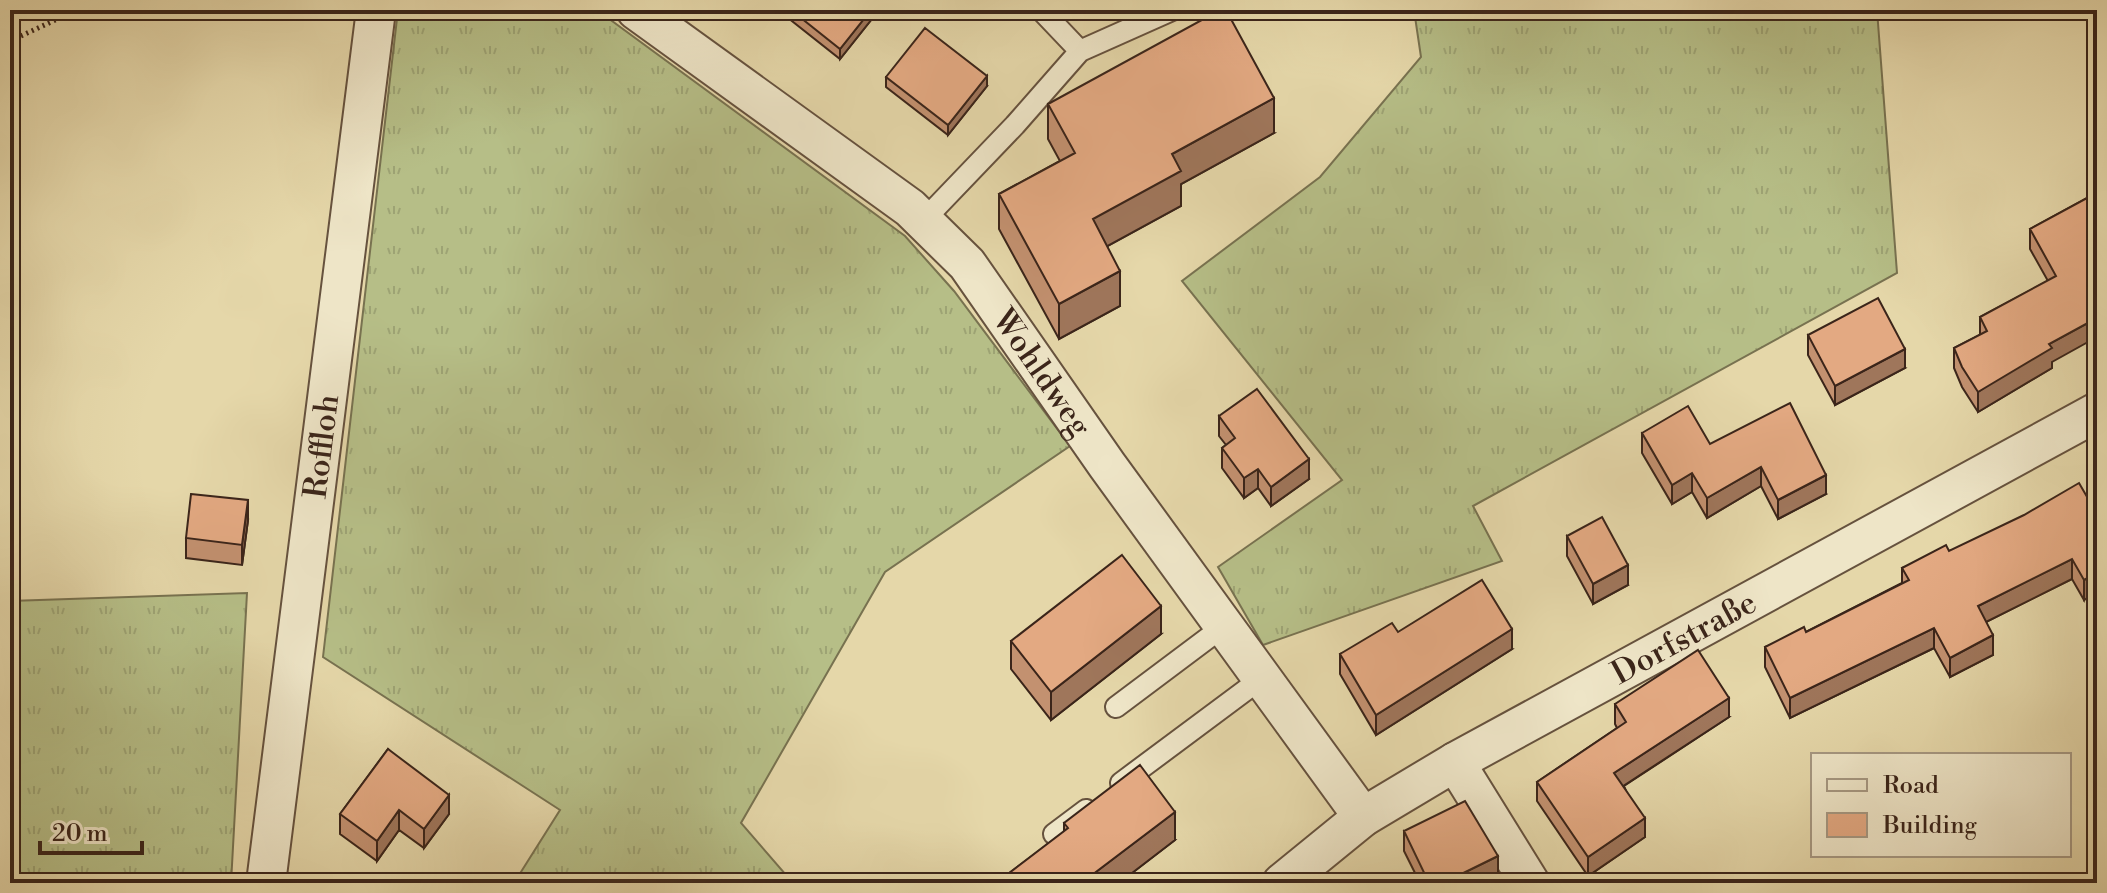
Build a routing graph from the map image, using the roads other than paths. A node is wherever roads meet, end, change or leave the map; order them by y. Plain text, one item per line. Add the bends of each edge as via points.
1 (376, 10) edge
2 (636, 10) edge
3 (1041, 10) edge
4 (1172, 10) edge
5 (1080, 51) junction
6 (923, 221) junction
7 (2097, 412) edge
8 (1224, 626) junction
9 (1262, 678) junction
10 (1116, 707) dead end
11 (1455, 762) junction
12 (1363, 817) junction
13 (1054, 834) edge
14 (266, 883) edge
15 (1282, 883) edge
16 (1530, 883) edge

1 - 14 street, Roffloh
2 - 6 street, Wohldweg
3 - 5 lane
4 - 5 lane
5 - 6 lane
6 - 8 street, Wohldweg via 967,264
7 - 11 street, Dorfstraße
8 - 9 street, Wohldweg
8 - 10 lane
9 - 12 street, Wohldweg
9 - 13 lane
11 - 12 street, Dorfstraße
11 - 16 street
12 - 15 street, Dorfstraße

